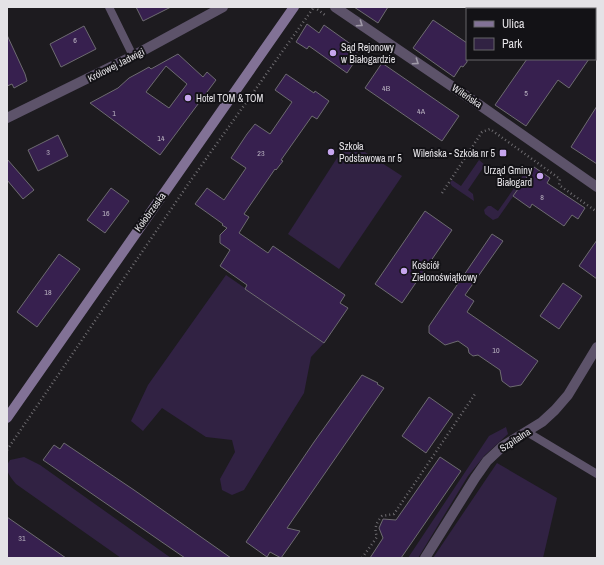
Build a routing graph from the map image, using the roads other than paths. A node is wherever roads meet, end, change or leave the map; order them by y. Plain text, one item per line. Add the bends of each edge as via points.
1 (109, 7) edge
2 (224, 7) edge
3 (294, 7) edge
4 (335, 7) edge
5 (133, 56) junction
6 (7, 118) edge
7 (597, 187) edge
8 (597, 347) edge
9 (7, 418) edge
10 (527, 432) junction
11 (597, 474) edge
12 (425, 558) edge

1 - 5 lane
2 - 5 street, Królowej Jadwigi
3 - 9 main road, Kołobrzeska
4 -> 7 street, Wileńska
5 - 6 street, Królowej Jadwigi
8 - 10 street, Szpitalna via 568,395 542,422
10 - 11 lane
10 - 12 street, Szpitalna via 503,446 487,461

